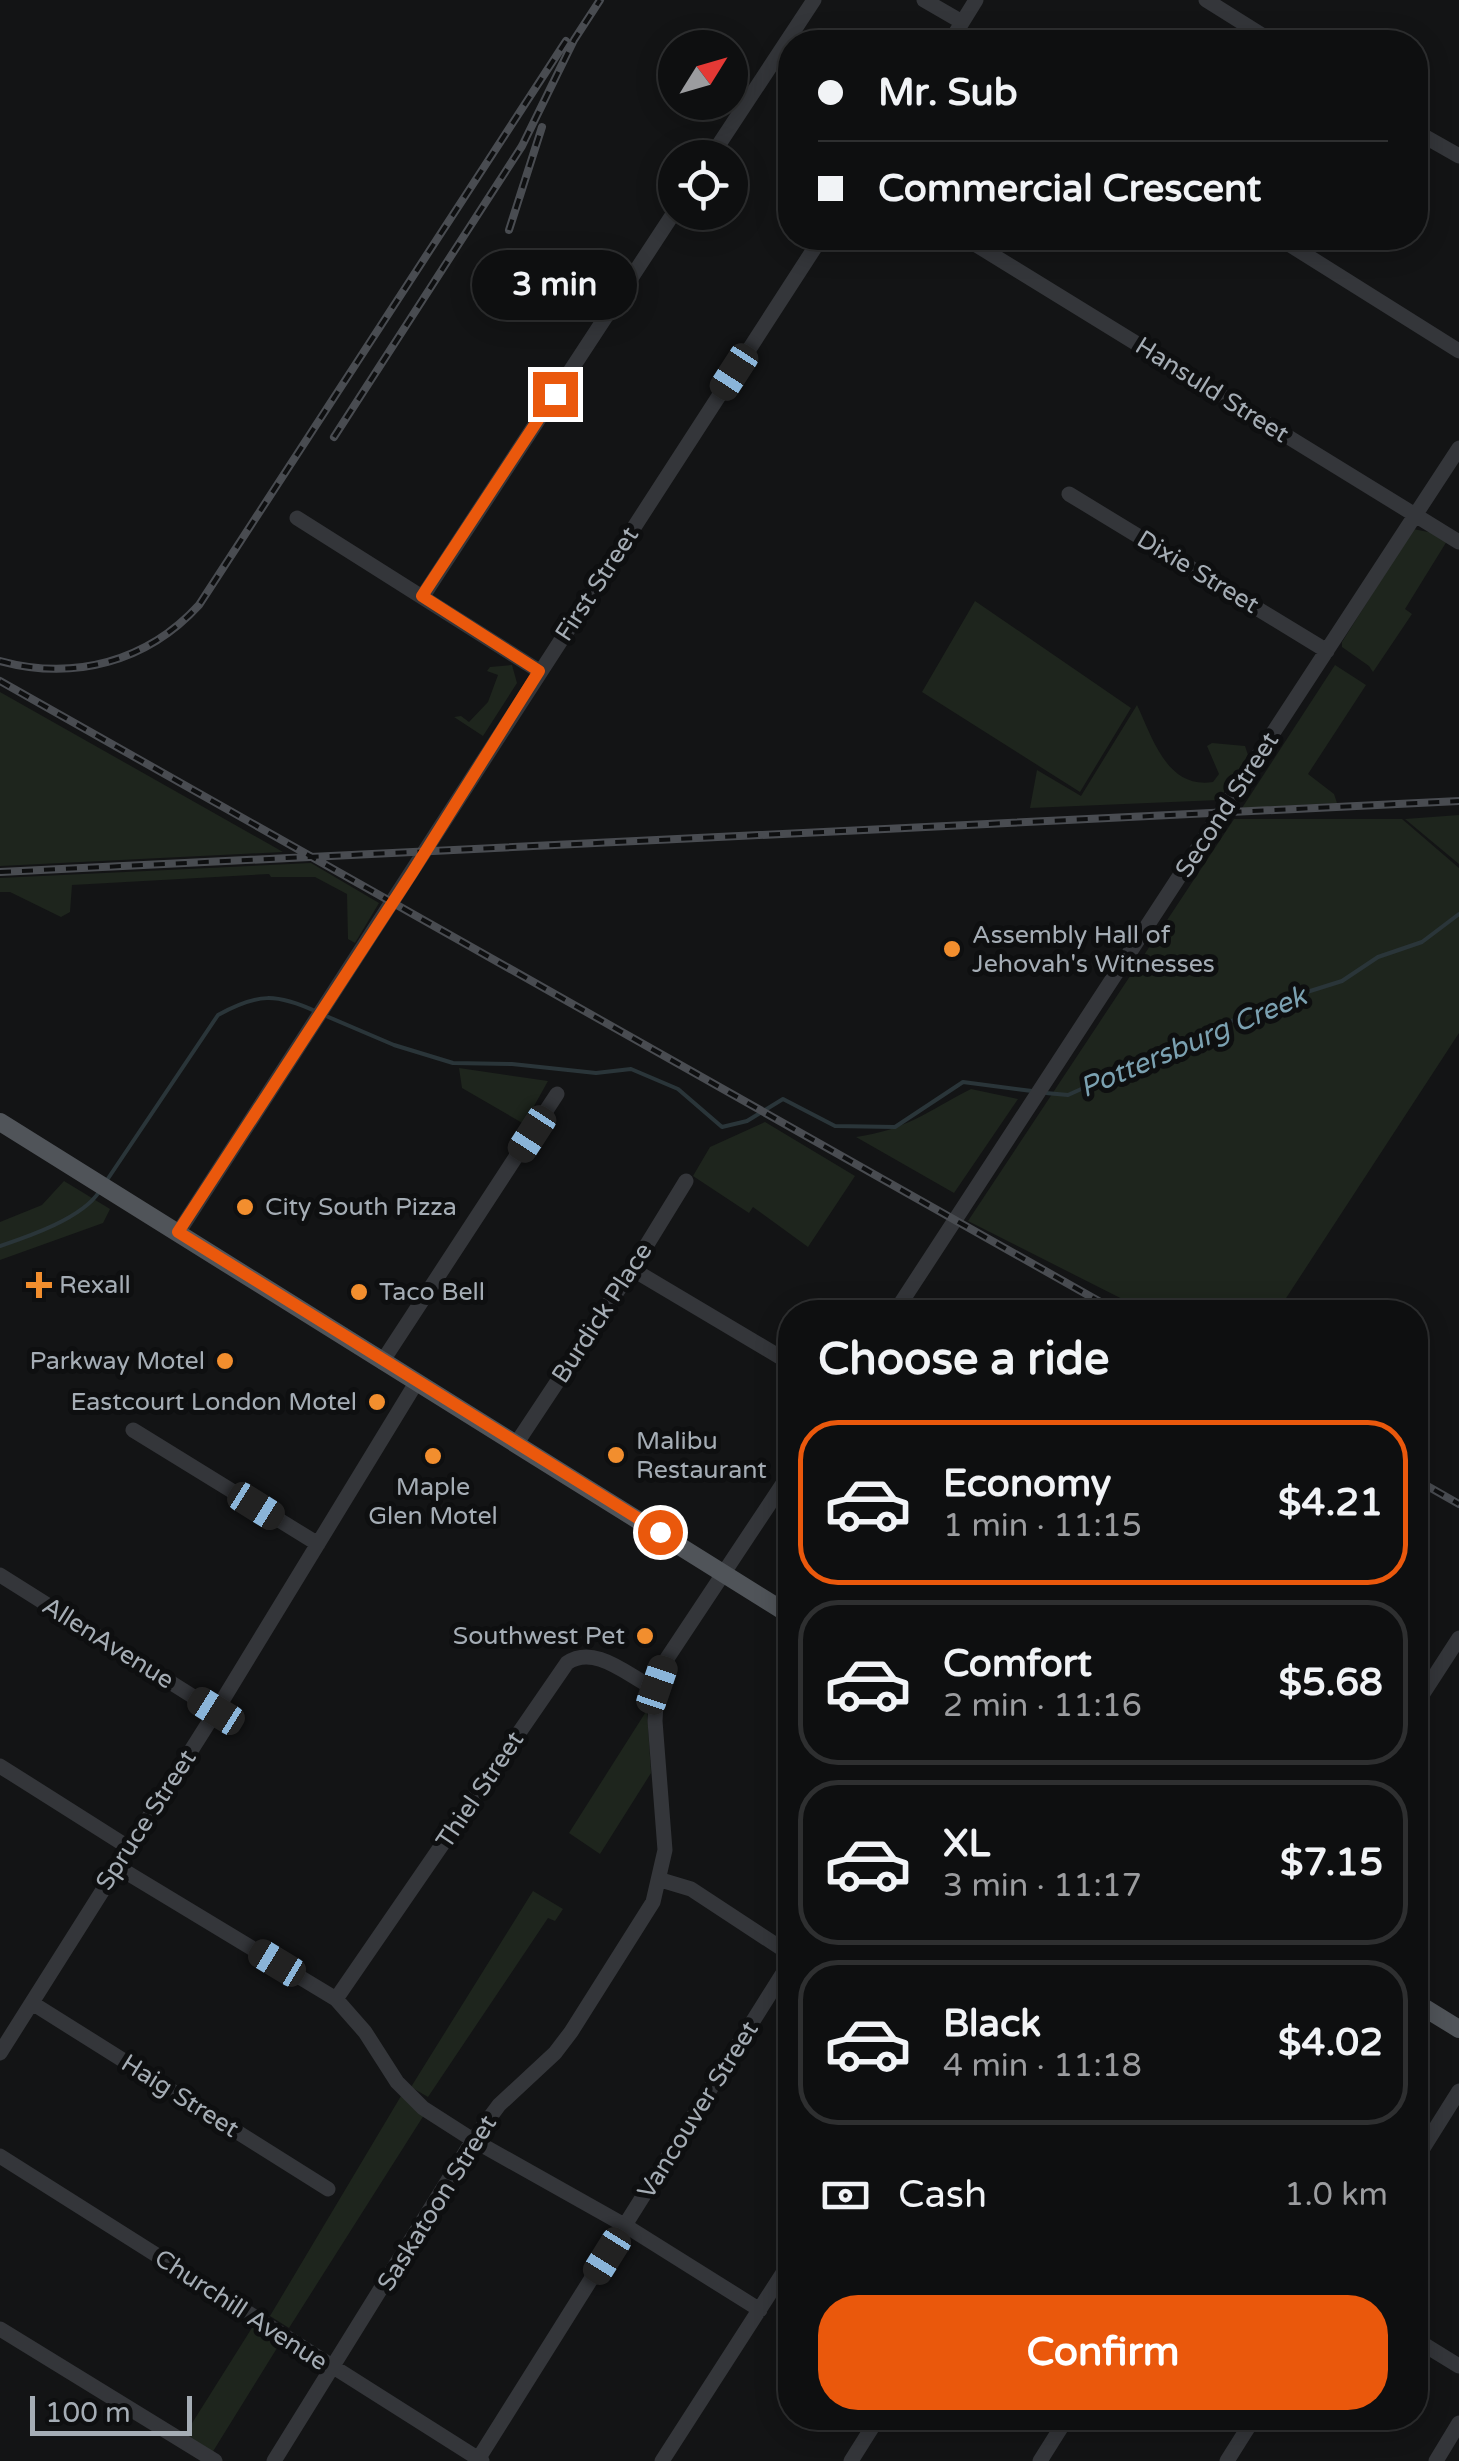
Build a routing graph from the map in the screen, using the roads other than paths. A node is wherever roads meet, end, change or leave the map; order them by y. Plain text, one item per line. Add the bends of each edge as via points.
1 (814, 0) edge
2 (924, 0) edge
3 (976, 0) edge
4 (1206, 0) edge
5 (962, 22) junction
6 (794, 30) edge
7 (959, 30) edge
8 (1254, 30) edge
9 (778, 55) edge
10 (1428, 138) edge
11 (722, 140) edge
12 (1459, 156) edge
13 (663, 230) edge
14 (813, 250) edge
15 (984, 250) edge
16 (1298, 250) edge
17 (1459, 351) edge
18 (1459, 448) edge
19 (1069, 494) dead end
20 (1416, 516) junction
21 (297, 518) dead end
22 (1459, 542) edge
23 (422, 596) junction
24 (1326, 651) junction
25 (539, 671) junction
26 (558, 1094) dead end
27 (0, 1122) edge
28 (686, 1180) dead end
29 (178, 1232) junction
30 (632, 1269) junction
31 (903, 1300) edge
32 (778, 1357) edge
33 (382, 1362) junction
34 (416, 1383) junction
35 (133, 1430) dead end
36 (516, 1444) junction
37 (778, 1491) edge
38 (318, 1544) junction
39 (726, 1572) junction
40 (0, 1575) edge
41 (778, 1607) edge
42 (1459, 1638) edge
43 (657, 1685) junction
44 (1428, 1686) edge
45 (216, 1711) junction
46 (0, 1766) edge
47 (128, 1846) junction
48 (116, 1866) junction
49 (661, 1880) junction
50 (778, 1946) edge
51 (778, 1981) edge
52 (336, 1999) junction
53 (32, 2003) junction
54 (1428, 2010) edge
55 (1459, 2029) edge
56 (0, 2052) edge
57 (1459, 2092) edge
58 (473, 2140) junction
59 (1428, 2141) edge
60 (0, 2156) edge
61 (328, 2190) dead end
62 (626, 2226) junction
63 (778, 2281) edge
64 (760, 2310) junction
65 (0, 2329) edge
66 (1428, 2347) edge
67 (1459, 2366) edge
68 (333, 2368) junction
69 (1459, 2423) edge
70 (870, 2430) edge
71 (1059, 2430) edge
72 (1246, 2430) edge
73 (479, 2460) edge
74 (215, 2461) edge
75 (274, 2461) edge
76 (662, 2461) edge
77 (851, 2461) edge
78 (1040, 2461) edge
79 (1227, 2461) edge
80 (1436, 2461) edge

1 - 6 street
2 - 5 street
3 - 5 street
4 - 8 street
5 - 7 street
9 - 11 street
10 - 12 street
13 - 23 street
14 - 25 street, First Street
15 - 20 street, Hansuld Street
16 - 17 street
18 - 20 street, Second Street
19 - 24 street, Dixie Street
20 - 22 street, Hansuld Street
20 - 24 street, Second Street
21 - 23 street
23 - 25 street
24 - 31 street, Second Street
25 - 29 street, First Street
26 - 33 street
27 - 29 main road
28 - 30 street, Burdick Place
29 - 33 main road
30 - 32 street
30 - 36 street, Burdick Place
33 - 34 main road
34 - 36 main road
34 - 38 street, Spruce Street
35 - 38 street
36 - 39 main road
37 - 39 street
38 - 45 street, Spruce Street
39 - 41 main road
39 - 43 street, Saskatoon Street
40 - 45 street, AllenAvenue
42 - 44 street
43 - 49 street, Saskatoon Street via 666,1850
43 - 52 street, Thiel Street via 592,1656 567,1663
45 - 47 street, Spruce Street
46 - 47 street
47 - 48 street, Spruce Street
48 - 52 street
48 - 53 street, Spruce Street
49 - 50 street via 690,1889
49 - 58 street, Saskatoon Street via 555,2053 499,2105
51 - 62 street, Vancouver Street
52 - 58 street via 397,2082
53 - 56 street, Spruce Street
53 - 61 street, Haig Street
54 - 55 main road
57 - 59 street
58 - 62 street
58 - 68 street, Saskatoon Street
60 - 68 street, Churchill Avenue
62 - 64 street
62 - 73 street, Vancouver Street
63 - 64 street
64 - 76 street
65 - 74 street
66 - 67 street
68 - 73 street, Churchill Avenue
68 - 75 street, Saskatoon Street
69 - 80 street
70 - 77 street
71 - 78 street
72 - 79 street

